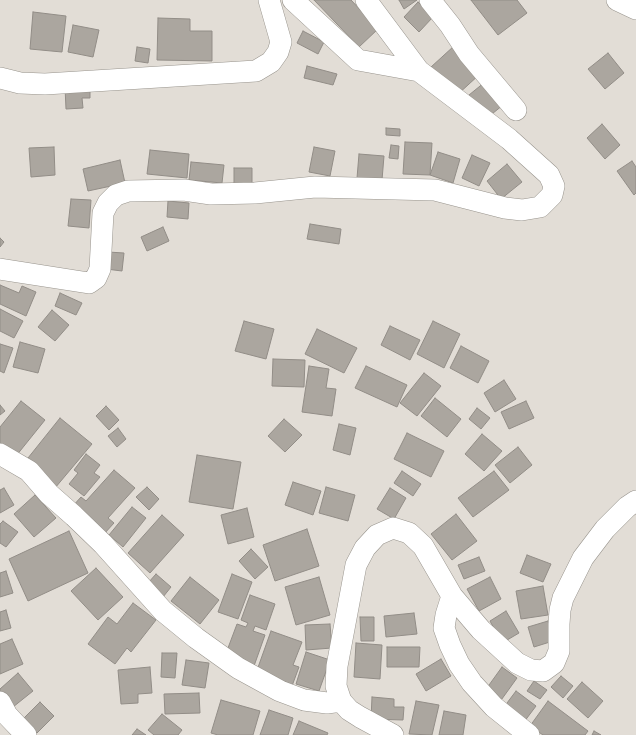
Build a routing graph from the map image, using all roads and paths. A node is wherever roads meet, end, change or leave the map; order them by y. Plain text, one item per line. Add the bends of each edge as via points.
1 (269, 0) edge
2 (293, 0) edge
3 (366, 0) edge
4 (430, 0) edge
5 (617, 0) edge
6 (636, 9) edge
7 (420, 71) junction
8 (0, 78) edge
9 (516, 110) dead end
10 (0, 269) edge
11 (0, 454) edge
12 (636, 501) edge
13 (452, 596) junction
14 (341, 701) junction
15 (0, 702) edge
16 (26, 735) edge
17 (393, 735) edge
18 (529, 735) edge

1 - 8 street via 281,42 271,62 256,71 45,84 20,83
2 - 7 street via 358,60
3 - 7 street
4 - 9 street via 468,54
5 - 6 street
7 - 10 street via 509,139 549,175 554,186 552,195 540,207 522,210 505,208 435,190 314,187 211,194 184,190 128,190 116,195 108,203 103,214 100,269 96,278 89,283
11 - 14 street via 29,471 48,494 103,544 163,611 196,638 238,668 280,690 304,700 327,703
12 - 13 street via 605,529 583,558 563,598 560,610 559,651 554,663 543,671 531,670 517,663 481,630
13 - 14 street via 423,546 409,533 393,528 377,535 365,548 356,565 337,666 336,686
13 - 18 street via 444,628 459,664 494,707
14 - 17 street via 349,710
15 - 16 street via 7,715

